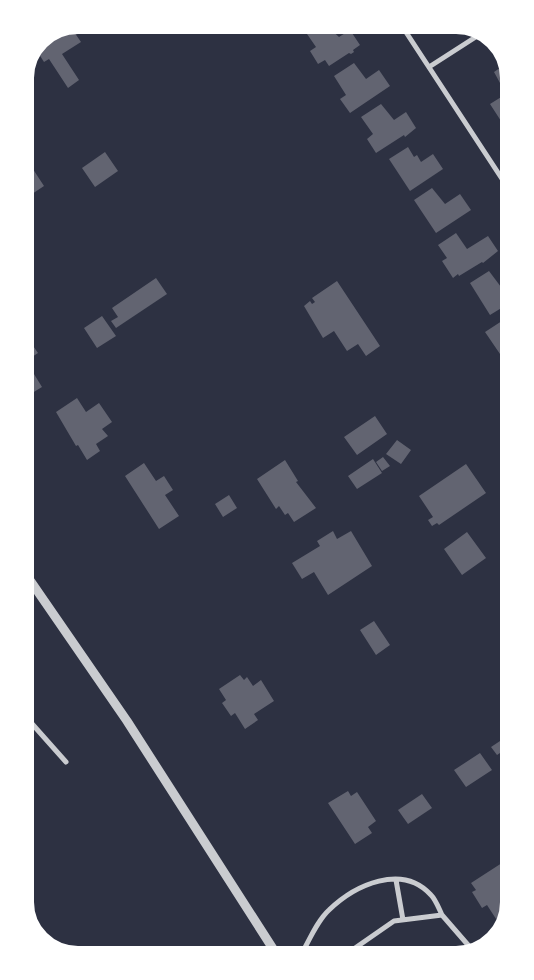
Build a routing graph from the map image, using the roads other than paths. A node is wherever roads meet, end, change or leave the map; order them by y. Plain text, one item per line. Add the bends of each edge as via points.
1 (405, 31) edge
2 (477, 36) edge
3 (430, 67) junction
4 (503, 180) edge
5 (31, 582) edge
6 (31, 723) edge
7 (66, 762) dead end
8 (396, 880) junction
9 (442, 915) junction
10 (403, 920) junction
11 (469, 947) edge
12 (273, 949) edge
13 (305, 949) edge
14 (352, 949) edge

1 - 3 street
2 - 3 street
3 - 4 street
5 - 12 street via 127,721
6 - 7 street
8 - 9 street via 409,880 431,895
8 - 10 street
8 - 13 street via 381,880 354,890 328,911
9 - 10 street
9 - 11 street
10 - 14 street via 394,921

